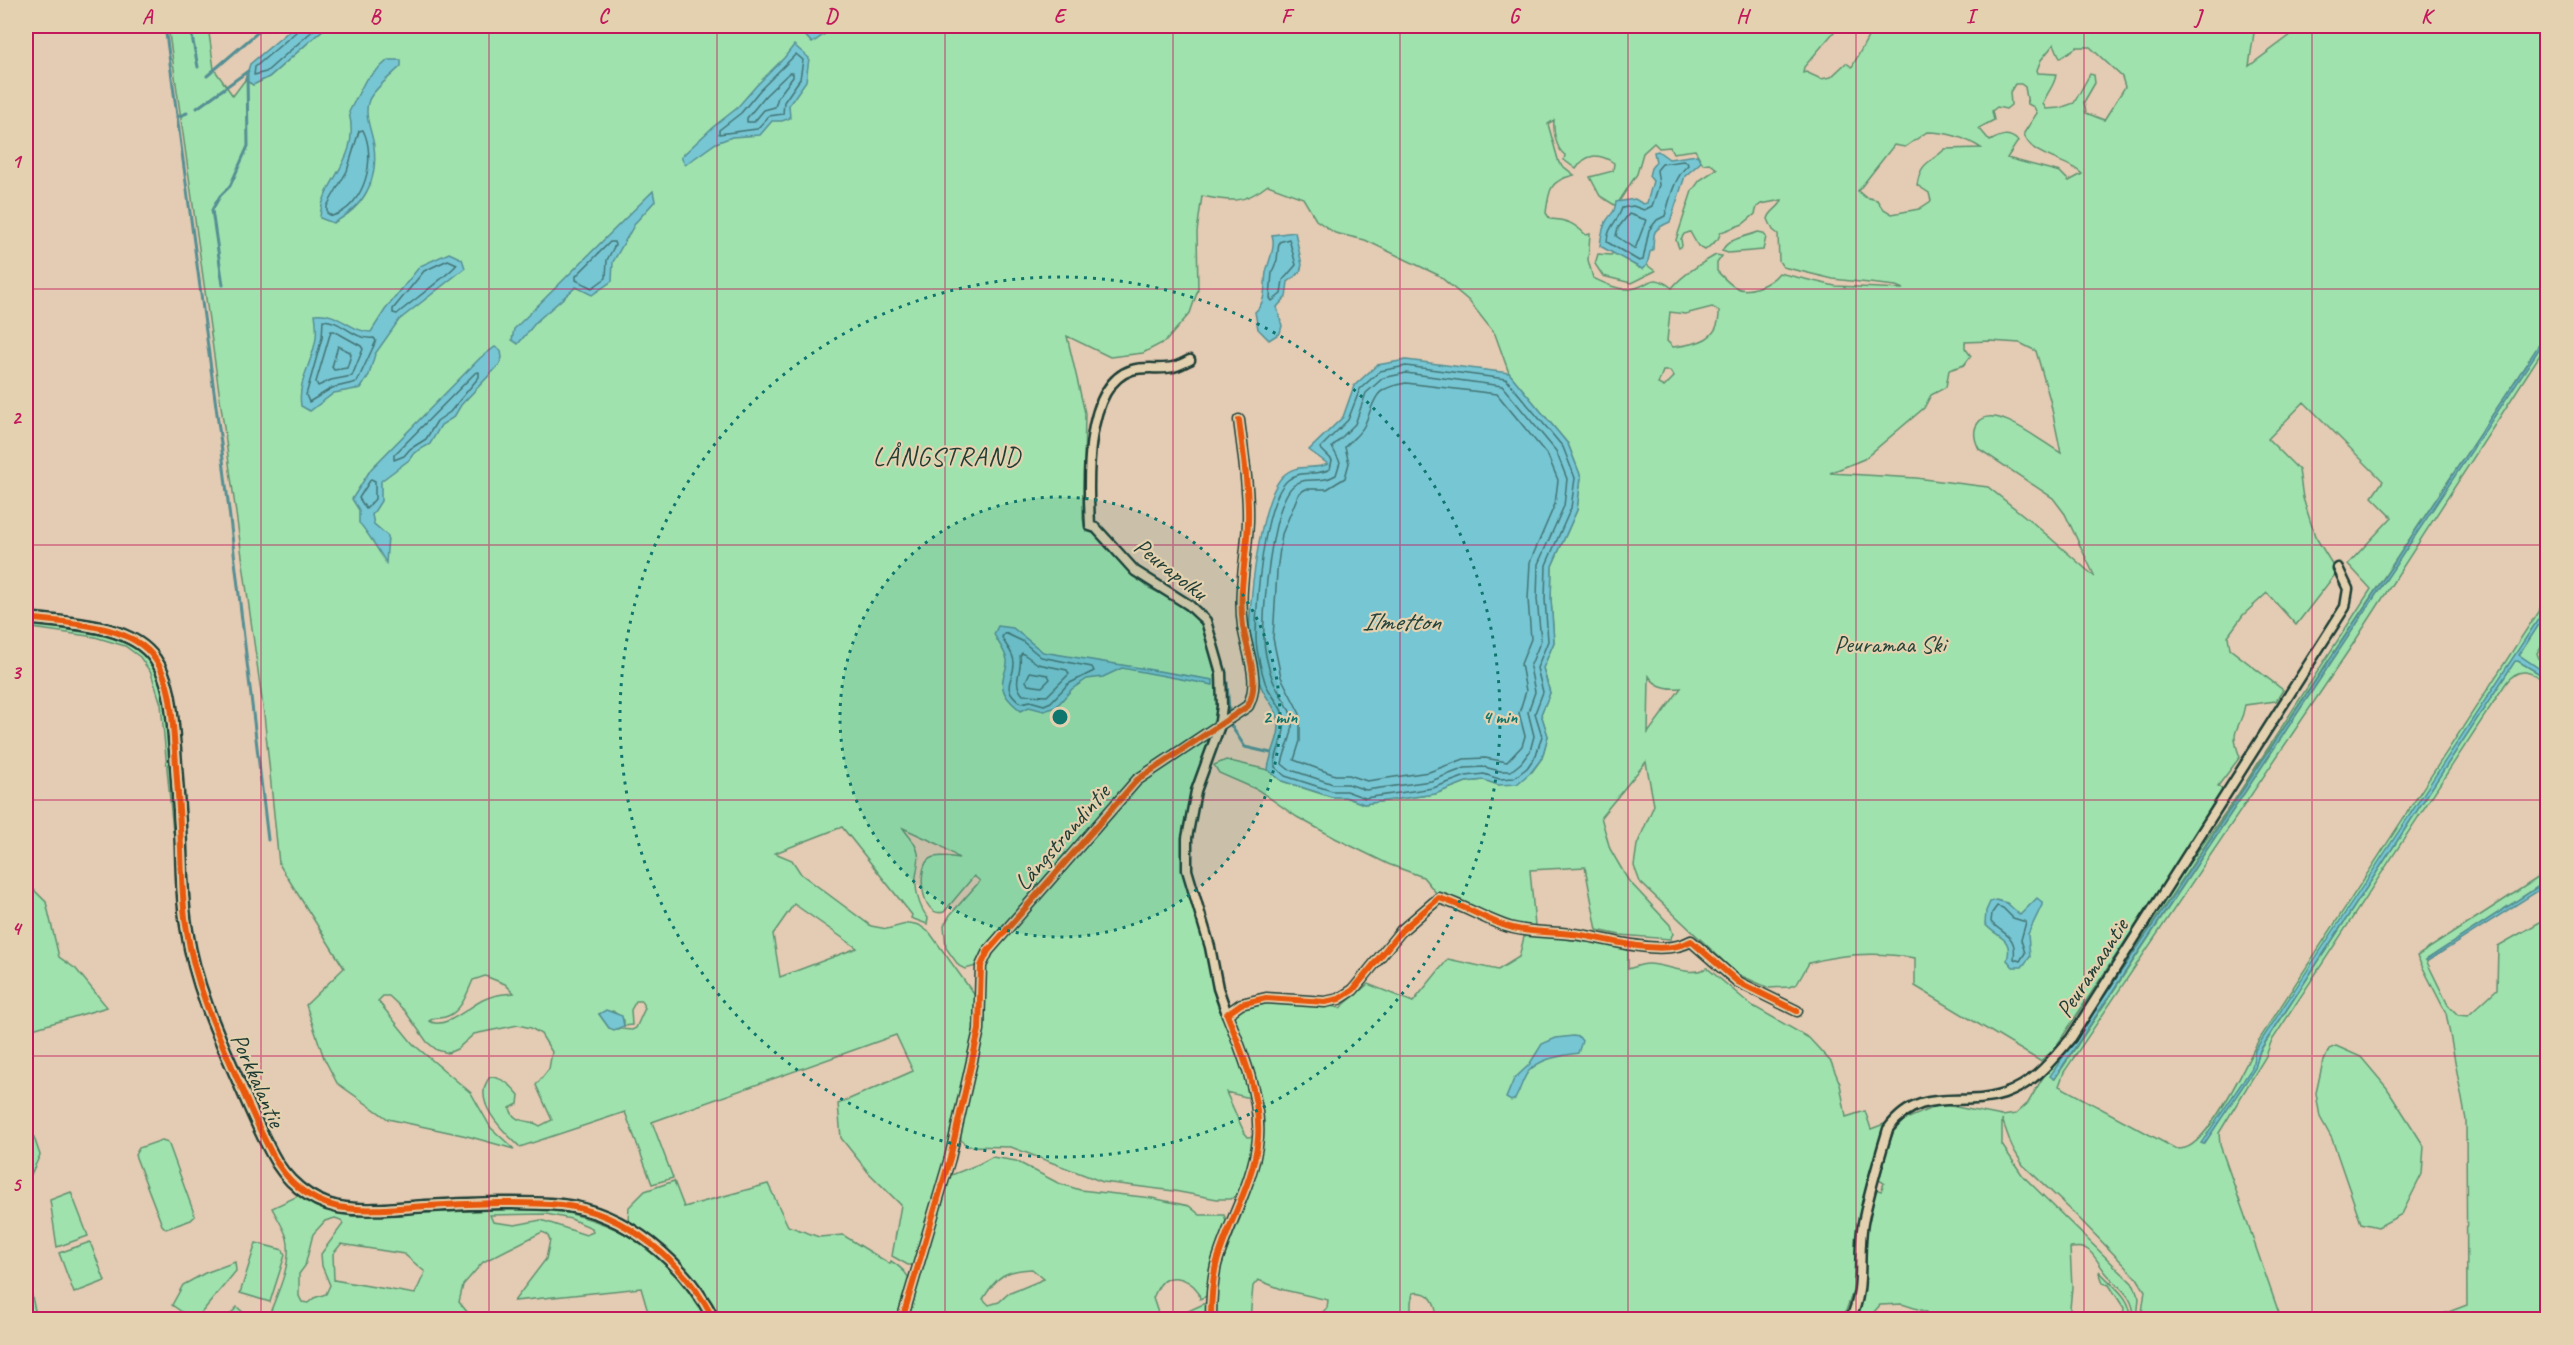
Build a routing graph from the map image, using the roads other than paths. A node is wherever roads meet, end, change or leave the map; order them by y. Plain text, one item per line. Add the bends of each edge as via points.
1 (1190, 360) dead end
2 (1239, 420) dead end
3 (2338, 568) dead end
4 (26, 618) edge
5 (1219, 728) junction
6 (1797, 1011) dead end
7 (1227, 1014) junction
8 (714, 1320) edge
9 (902, 1320) edge
10 (1210, 1320) edge
11 (1850, 1320) edge

1 - 5 street, Peurapolku via 1174,367 1130,370 1113,382 1093,428 1090,526 1135,571 1189,604 1206,621 1221,673
2 - 5 street, Långstrandintie via 1248,519 1243,625 1254,694 1248,706
3 - 11 street, Peuramaantie via 2348,589 2345,607 2071,1038 2041,1073 2022,1086 1989,1097 1933,1100 1915,1105 1888,1129 1863,1224 1861,1282
4 - 8 street, Porkkalantie via 112,631 133,638 159,665 172,722 190,954 217,1032 254,1116 272,1155 293,1182 319,1201 337,1207 505,1204 563,1205 584,1211 620,1224 654,1246 690,1279
5 - 7 street, Peurapolku via 1196,791 1187,838 1187,870
5 - 9 street, Långstrandintie via 1137,780 988,951 981,966 979,1030 952,1146
6 - 7 street via 1738,982 1691,941 1683,945 1633,946 1580,935 1523,930 1439,898 1401,931 1353,990 1339,999 1325,1002 1266,998 1240,1004
7 - 10 street, Peurapolku via 1249,1071 1258,1139 1248,1183 1217,1264

